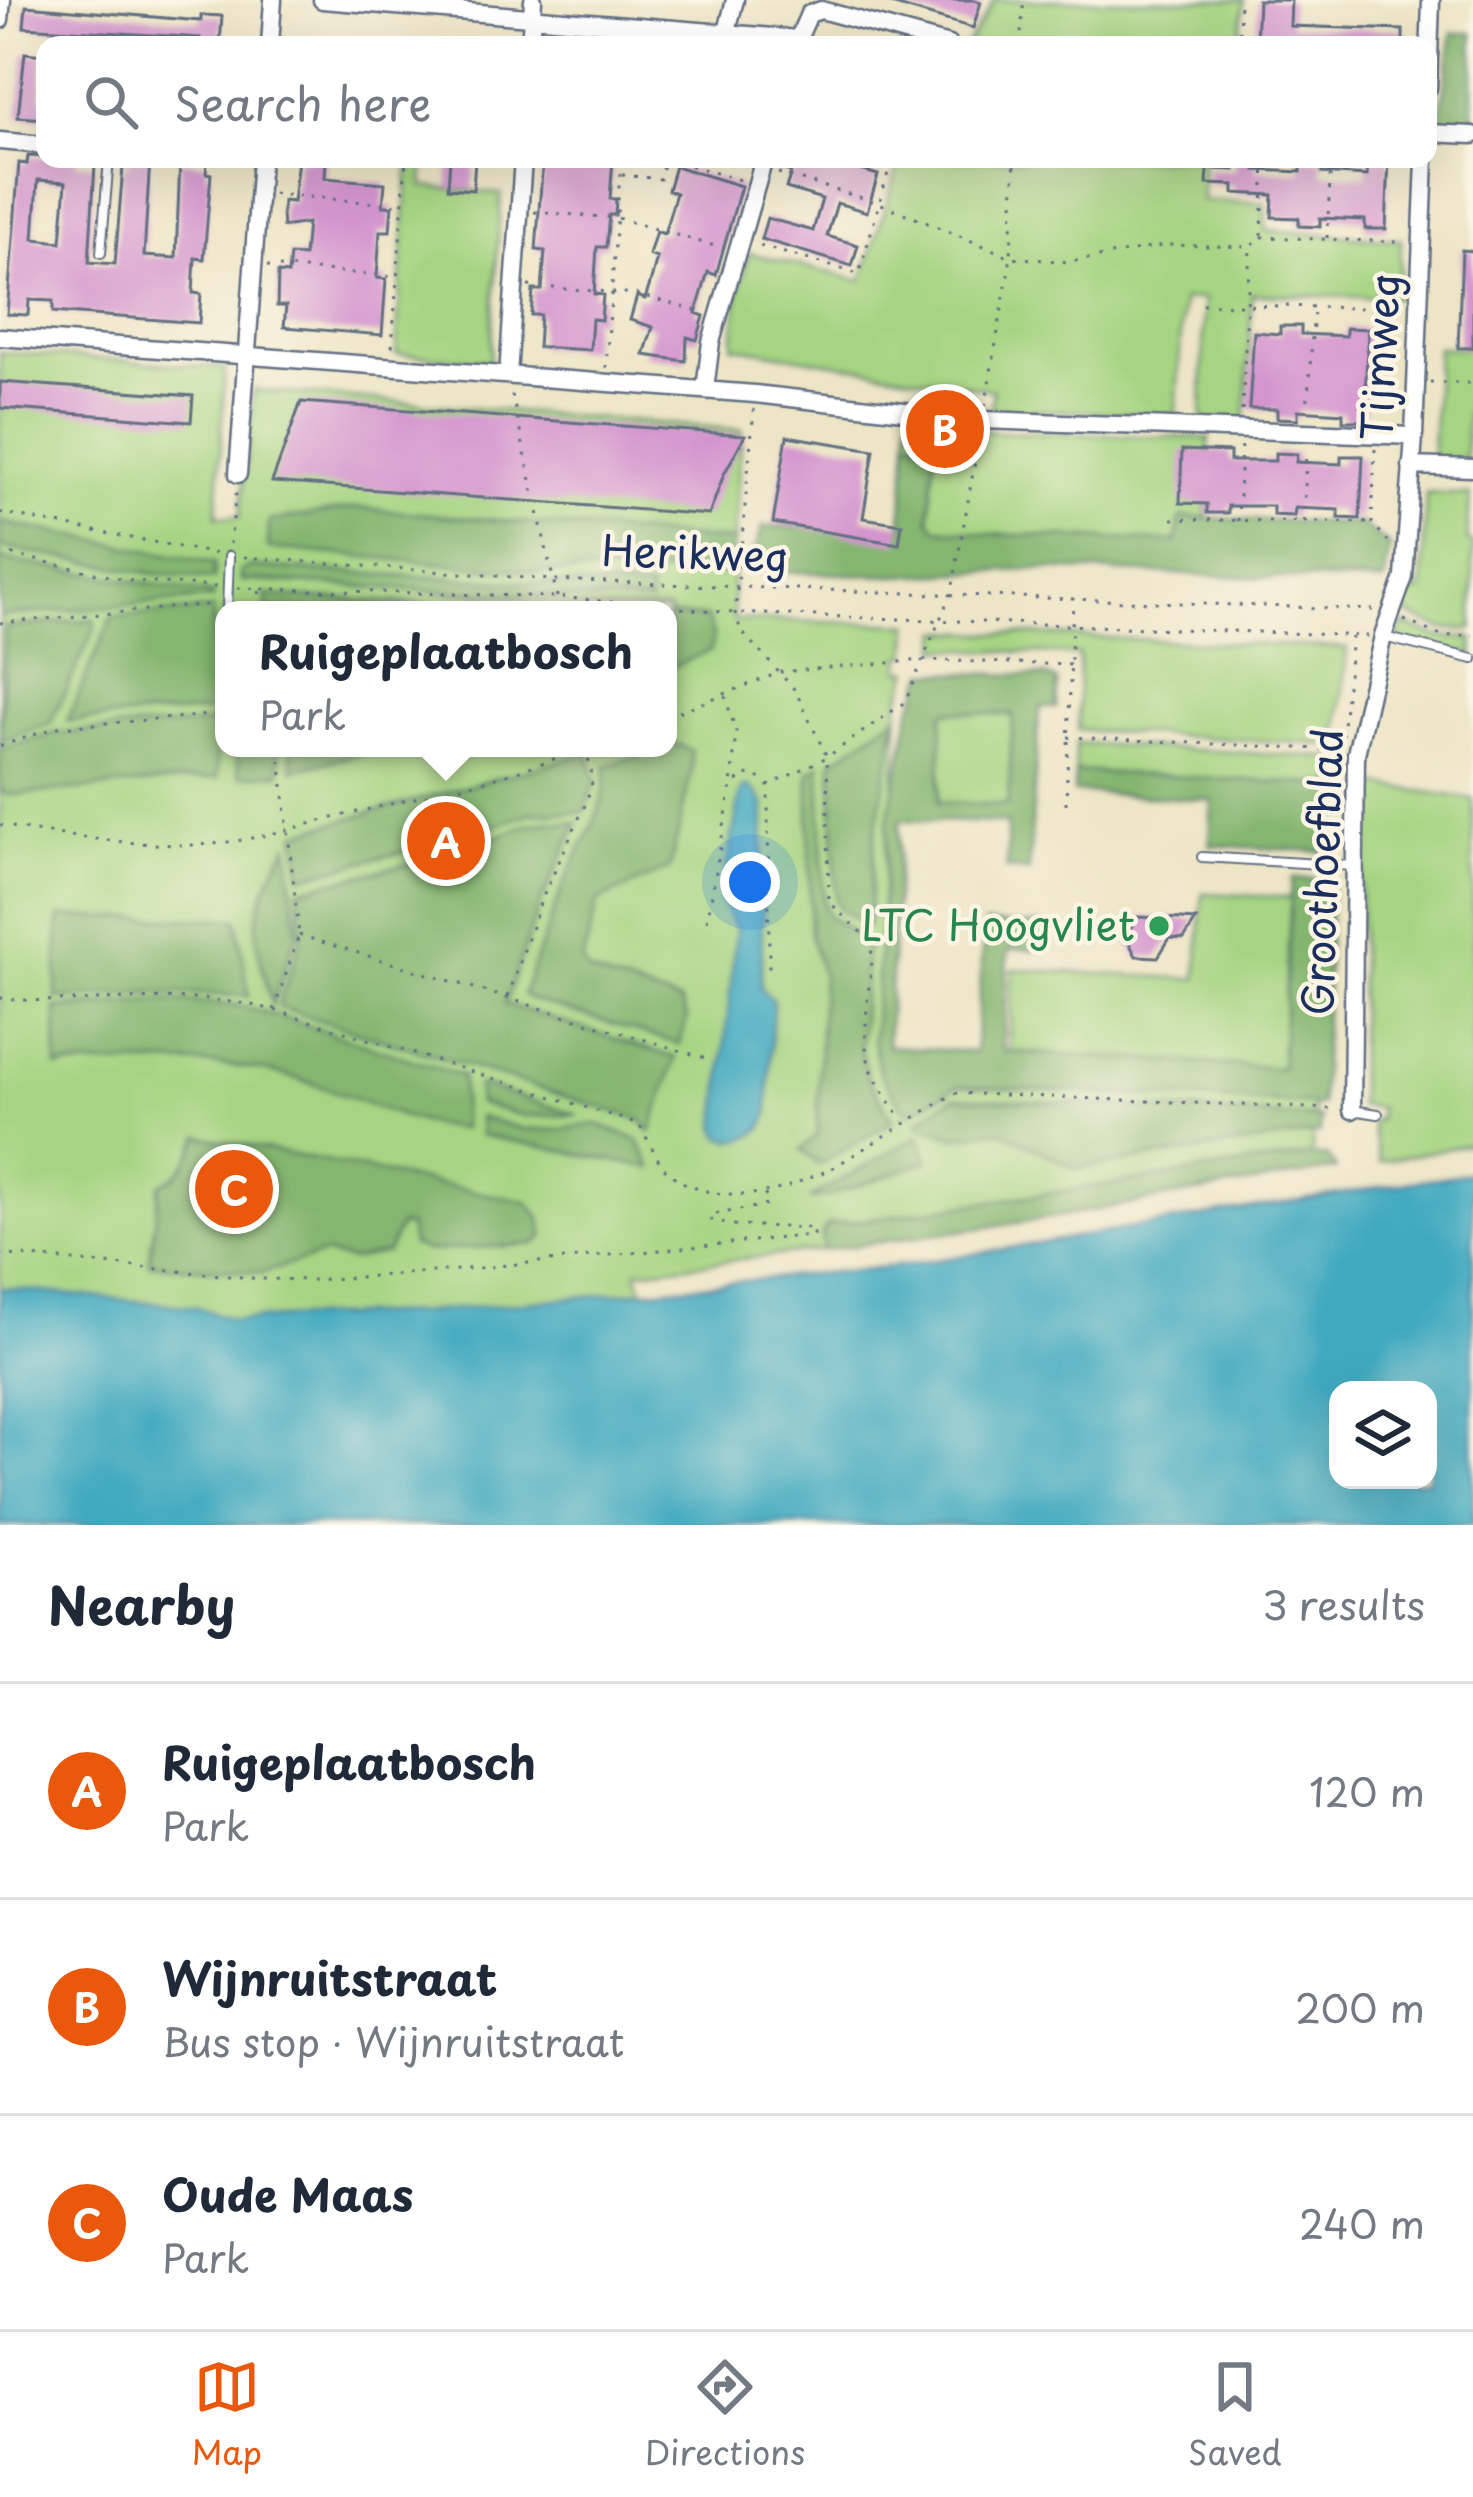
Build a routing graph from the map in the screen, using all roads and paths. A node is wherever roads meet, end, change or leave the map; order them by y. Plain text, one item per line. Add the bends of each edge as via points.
1 (2, 0) edge
2 (273, 0) edge
3 (322, 0) edge
4 (735, 0) edge
5 (1024, 0) edge
6 (1240, 0) edge
7 (1431, 0) edge
8 (532, 9) edge
9 (0, 20) edge
10 (727, 31) junction
11 (271, 36) edge
12 (759, 36) edge
13 (800, 36) edge
14 (916, 36) edge
15 (1021, 36) edge
16 (1239, 36) edge
17 (1430, 36) edge
18 (1437, 134) edge
19 (1473, 135) edge
20 (0, 141) edge
21 (36, 144) edge
22 (108, 168) edge
23 (260, 168) edge
24 (405, 168) edge
25 (522, 168) edge
26 (620, 168) edge
27 (663, 168) edge
28 (889, 168) edge
29 (1015, 168) edge
30 (1265, 168) edge
31 (1330, 168) edge
32 (1425, 168) edge
33 (760, 170) edge
34 (620, 175) junction
35 (259, 193) junction
36 (879, 203) junction
37 (403, 206) junction
38 (520, 211) junction
39 (617, 218) junction
40 (1262, 237) junction
41 (1327, 240) junction
42 (1422, 242) junction
43 (739, 246) junction
44 (1250, 247) junction
45 (100, 253) dead end
46 (1011, 256) junction
47 (254, 265) junction
48 (397, 278) junction
49 (514, 285) junction
50 (611, 290) junction
51 (1202, 304) dead end
52 (1248, 305) junction
53 (1420, 309) junction
54 (718, 317) junction
55 (0, 337) edge
56 (248, 356) junction
57 (390, 367) junction
58 (508, 375) junction
59 (604, 382) junction
60 (1473, 382) edge
61 (1417, 383) junction
62 (706, 389) junction
63 (755, 394) junction
64 (514, 405) dead end
65 (983, 420) junction
66 (1241, 430) junction
67 (1375, 435) junction
68 (1414, 436) junction
69 (1411, 466) junction
70 (1473, 468) edge
71 (238, 474) joint
72 (0, 513) edge
73 (1172, 519) dead end
74 (1238, 520) junction
75 (1372, 523) junction
76 (0, 552) edge
77 (229, 556) junction
78 (1406, 559) junction
79 (553, 580) junction
80 (737, 586) junction
81 (227, 588) junction
82 (259, 589) junction
83 (952, 591) junction
84 (557, 597) junction
85 (1073, 598) junction
86 (227, 601) edge
87 (261, 601) edge
88 (558, 601) edge
89 (602, 601) edge
90 (215, 607) edge
91 (677, 608) edge
92 (735, 613) junction
93 (1391, 614) junction
94 (937, 619) junction
95 (0, 623) edge
96 (1072, 624) junction
97 (1473, 635) edge
98 (1383, 636) junction
99 (1473, 659) edge
100 (922, 660) junction
101 (1071, 665) junction
102 (781, 673) junction
103 (724, 694) junction
104 (677, 712) edge
105 (215, 715) edge
106 (1068, 737) junction
107 (0, 746) edge
108 (280, 757) edge
109 (561, 757) edge
110 (587, 757) edge
111 (827, 757) junction
112 (768, 786) junction
113 (731, 788) junction
114 (1066, 804) dead end
115 (0, 825) edge
116 (287, 832) junction
117 (1202, 857) dead end
118 (1354, 866) junction
119 (706, 921) dead end
120 (299, 935) junction
121 (769, 972) dead end
122 (0, 998) edge
123 (508, 999) junction
124 (274, 1010) junction
125 (705, 1058) dead end
126 (1328, 1109) dead end
127 (1352, 1110) joint
128 (1378, 1114) dead end
129 (904, 1122) junction
130 (765, 1193) junction
131 (0, 1254) edge

1 - 9 street
2 - 11 street
3 - 8 street
4 - 10 street
5 - 15 path
6 - 16 path
7 - 17 street
8 - 10 street
10 - 12 street
13 - 14 street via 809,14 821,10
18 - 19 street
20 - 21 street
22 - 45 lane
23 - 35 street
24 - 37 path
25 - 38 street
26 - 34 path
27 - 34 path via 660,179
28 - 36 path
29 - 46 path
30 - 40 path
31 - 41 path
32 - 42 street, Tijmweg
33 - 36 path
33 - 43 street
34 - 39 path
35 - 37 path
35 - 47 street
36 - 43 path via 859,274
36 - 46 path
37 - 48 path
38 - 39 path
38 - 49 street
39 - 43 path
39 - 50 path
40 - 41 path
40 - 44 path
41 - 42 path
42 - 53 street, Tijmweg
43 - 54 street
44 - 46 path via 1168,245 1069,262
44 - 52 path
46 - 65 path
47 - 48 path
47 - 56 street
48 - 57 path
49 - 50 path
49 - 58 street
50 - 54 path
50 - 59 path
51 - 52 path
52 - 53 path
52 - 66 path
53 - 61 street, Tijmweg
54 - 62 street
55 - 56 street
56 - 57 street
56 - 71 street
57 - 58 street
58 - 59 street
59 - 62 street
60 - 61 path
61 - 68 street, Tijmweg
62 - 63 street
63 - 65 street
63 - 80 path
64 - 79 path
65 - 66 street
65 - 83 path
66 - 67 street
66 - 74 path
67 - 68 street
67 - 75 path, Tijmweg
68 - 69 street, Tijmweg
69 - 70 street
69 - 78 street, Tijmweg
71 - 77 path
72 - 77 path, Herikweg
73 - 74 path
74 - 75 path
75 - 78 path
76 - 81 path via 133,581
77 - 79 path, Herikweg
77 - 81 lane
78 - 93 street, Tijmweg
79 - 80 path, Herikweg
79 - 84 path
80 - 83 path, Herikweg
80 - 92 path
81 - 82 path
81 - 86 lane
82 - 84 path
82 - 87 path
83 - 85 path, Herikweg
83 - 94 path
84 - 88 path
84 - 89 path
85 - 93 path, Herikweg
85 - 96 path
90 - 95 path
91 - 92 path
92 - 94 path
92 - 102 path via 741,631
93 - 97 path, Herikweg via 1441,636
93 - 98 street, Groothoefblad
94 - 96 path
94 - 100 path
96 - 101 path
96 - 106 path, Groothoefblad via 1352,635 1340,751
98 - 99 lane
98 - 118 street, Groothoefblad via 1356,754
100 - 101 path
100 - 102 path
100 - 111 path via 896,712
101 - 106 path
102 - 103 path
102 - 111 path
103 - 104 path
103 - 113 path via 736,732
105 - 107 path via 58,727
106 - 114 path
108 - 116 path
109 - 116 path
110 - 123 path via 593,779 586,803
111 - 112 path
111 - 129 path via 829,898 872,951 864,1045 870,1072
112 - 113 path via 744,775
112 - 121 path
113 - 119 path
115 - 116 path via 190,845
116 - 120 path
117 - 118 lane
118 - 127 street, Groothoefblad
120 - 123 path
120 - 124 path
122 - 124 path via 64,1004 176,996
123 - 125 path
124 - 130 path via 639,1124 679,1181 726,1195
126 - 129 path via 955,1093
127 - 128 lane, Groothoefblad
129 - 130 path via 829,1170
130 - 131 path via 767,1205 711,1220 813,1228 814,1235 315,1280

